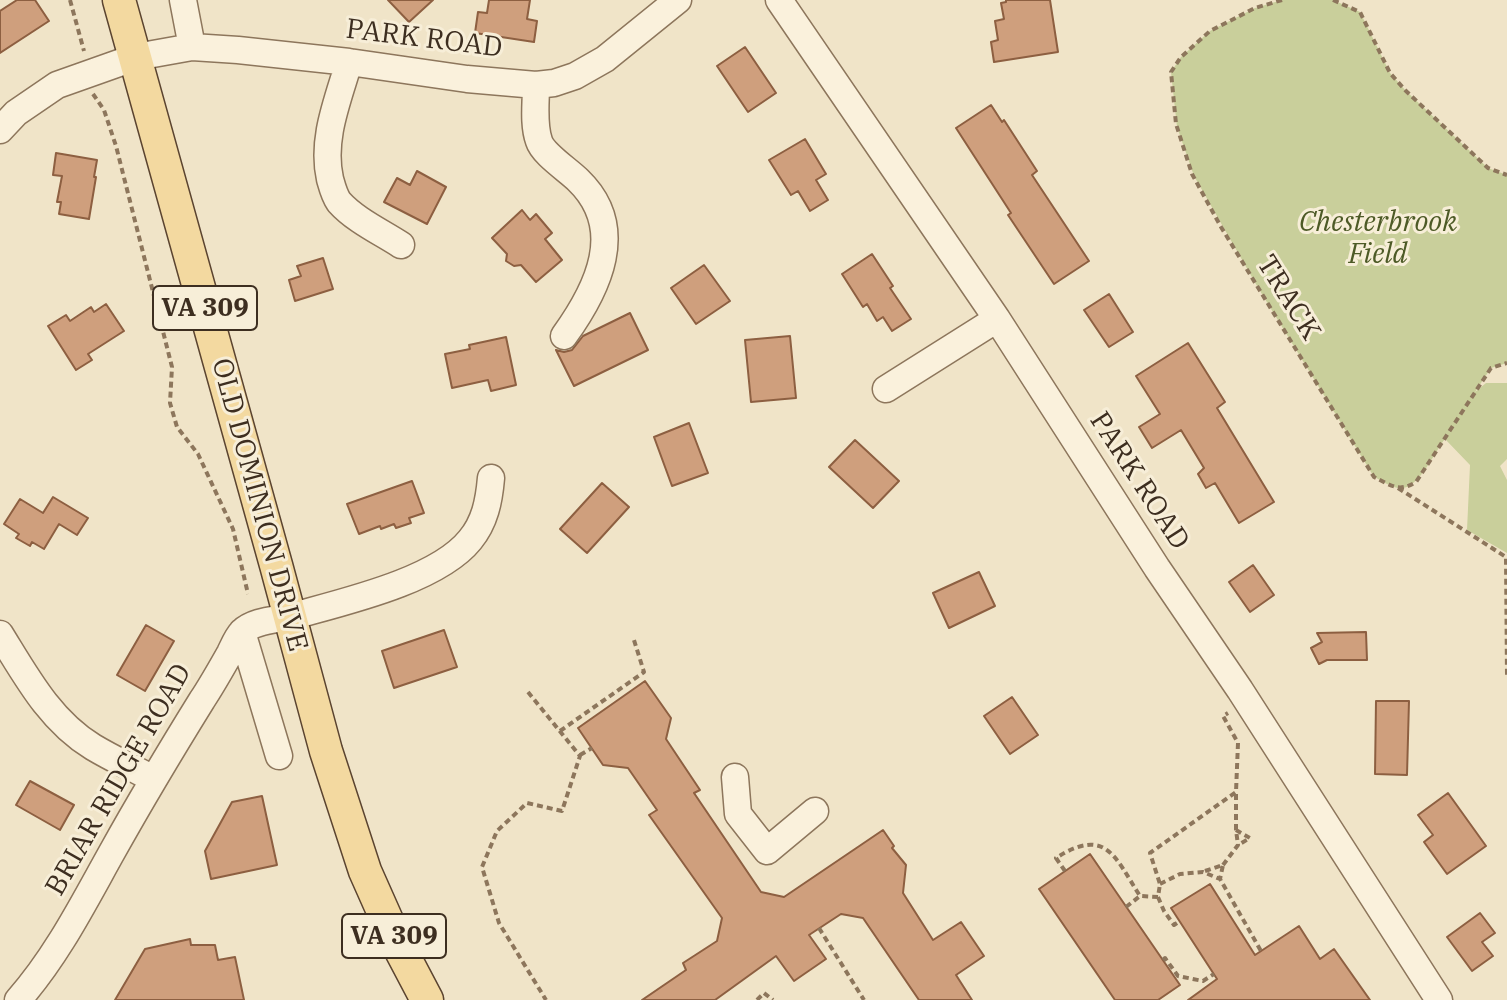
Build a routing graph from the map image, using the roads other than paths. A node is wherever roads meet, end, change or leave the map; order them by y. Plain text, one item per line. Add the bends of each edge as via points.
1 (119, 0) edge
2 (183, 0) edge
3 (678, 0) edge
4 (779, 0) edge
5 (192, 47) junction
6 (136, 57) junction
7 (349, 62) junction
8 (536, 85) junction
9 (0, 130) edge
10 (401, 245) dead end
11 (997, 319) junction
12 (564, 336) dead end
13 (886, 389) dead end
14 (491, 478) dead end
15 (290, 616) junction
16 (242, 632) junction
17 (0, 634) edge
18 (279, 756) dead end
19 (735, 777) dead end
20 (153, 779) junction
21 (815, 811) dead end
22 (18, 1000) edge
23 (427, 1000) edge
24 (1439, 1000) edge

1 - 6 main road, OLD DOMINION DRIVE / VA 309
2 - 5 street
3 - 8 street, PARK ROAD via 605,59 575,76
4 - 11 street, PARK ROAD
5 - 6 street, PARK ROAD
5 - 7 street, PARK ROAD
6 - 9 street, PARK ROAD via 57,85
6 - 15 main road, OLD DOMINION DRIVE / VA 309
7 - 8 street, PARK ROAD
7 - 10 street via 329,129 326,162 333,189 354,215
8 - 12 street via 539,144 594,197 605,238 591,295
11 - 13 street
11 - 24 street, PARK ROAD
14 - 15 street via 482,521 455,555 394,585
15 - 16 street
15 - 23 main road, OLD DOMINION DRIVE / VA 309 via 317,722 365,871
16 - 18 street
16 - 20 street, BRIAR RIDGE ROAD
17 - 20 street via 66,726 91,746
19 - 21 street via 738,814 767,851
20 - 22 street, BRIAR RIDGE ROAD via 78,914

